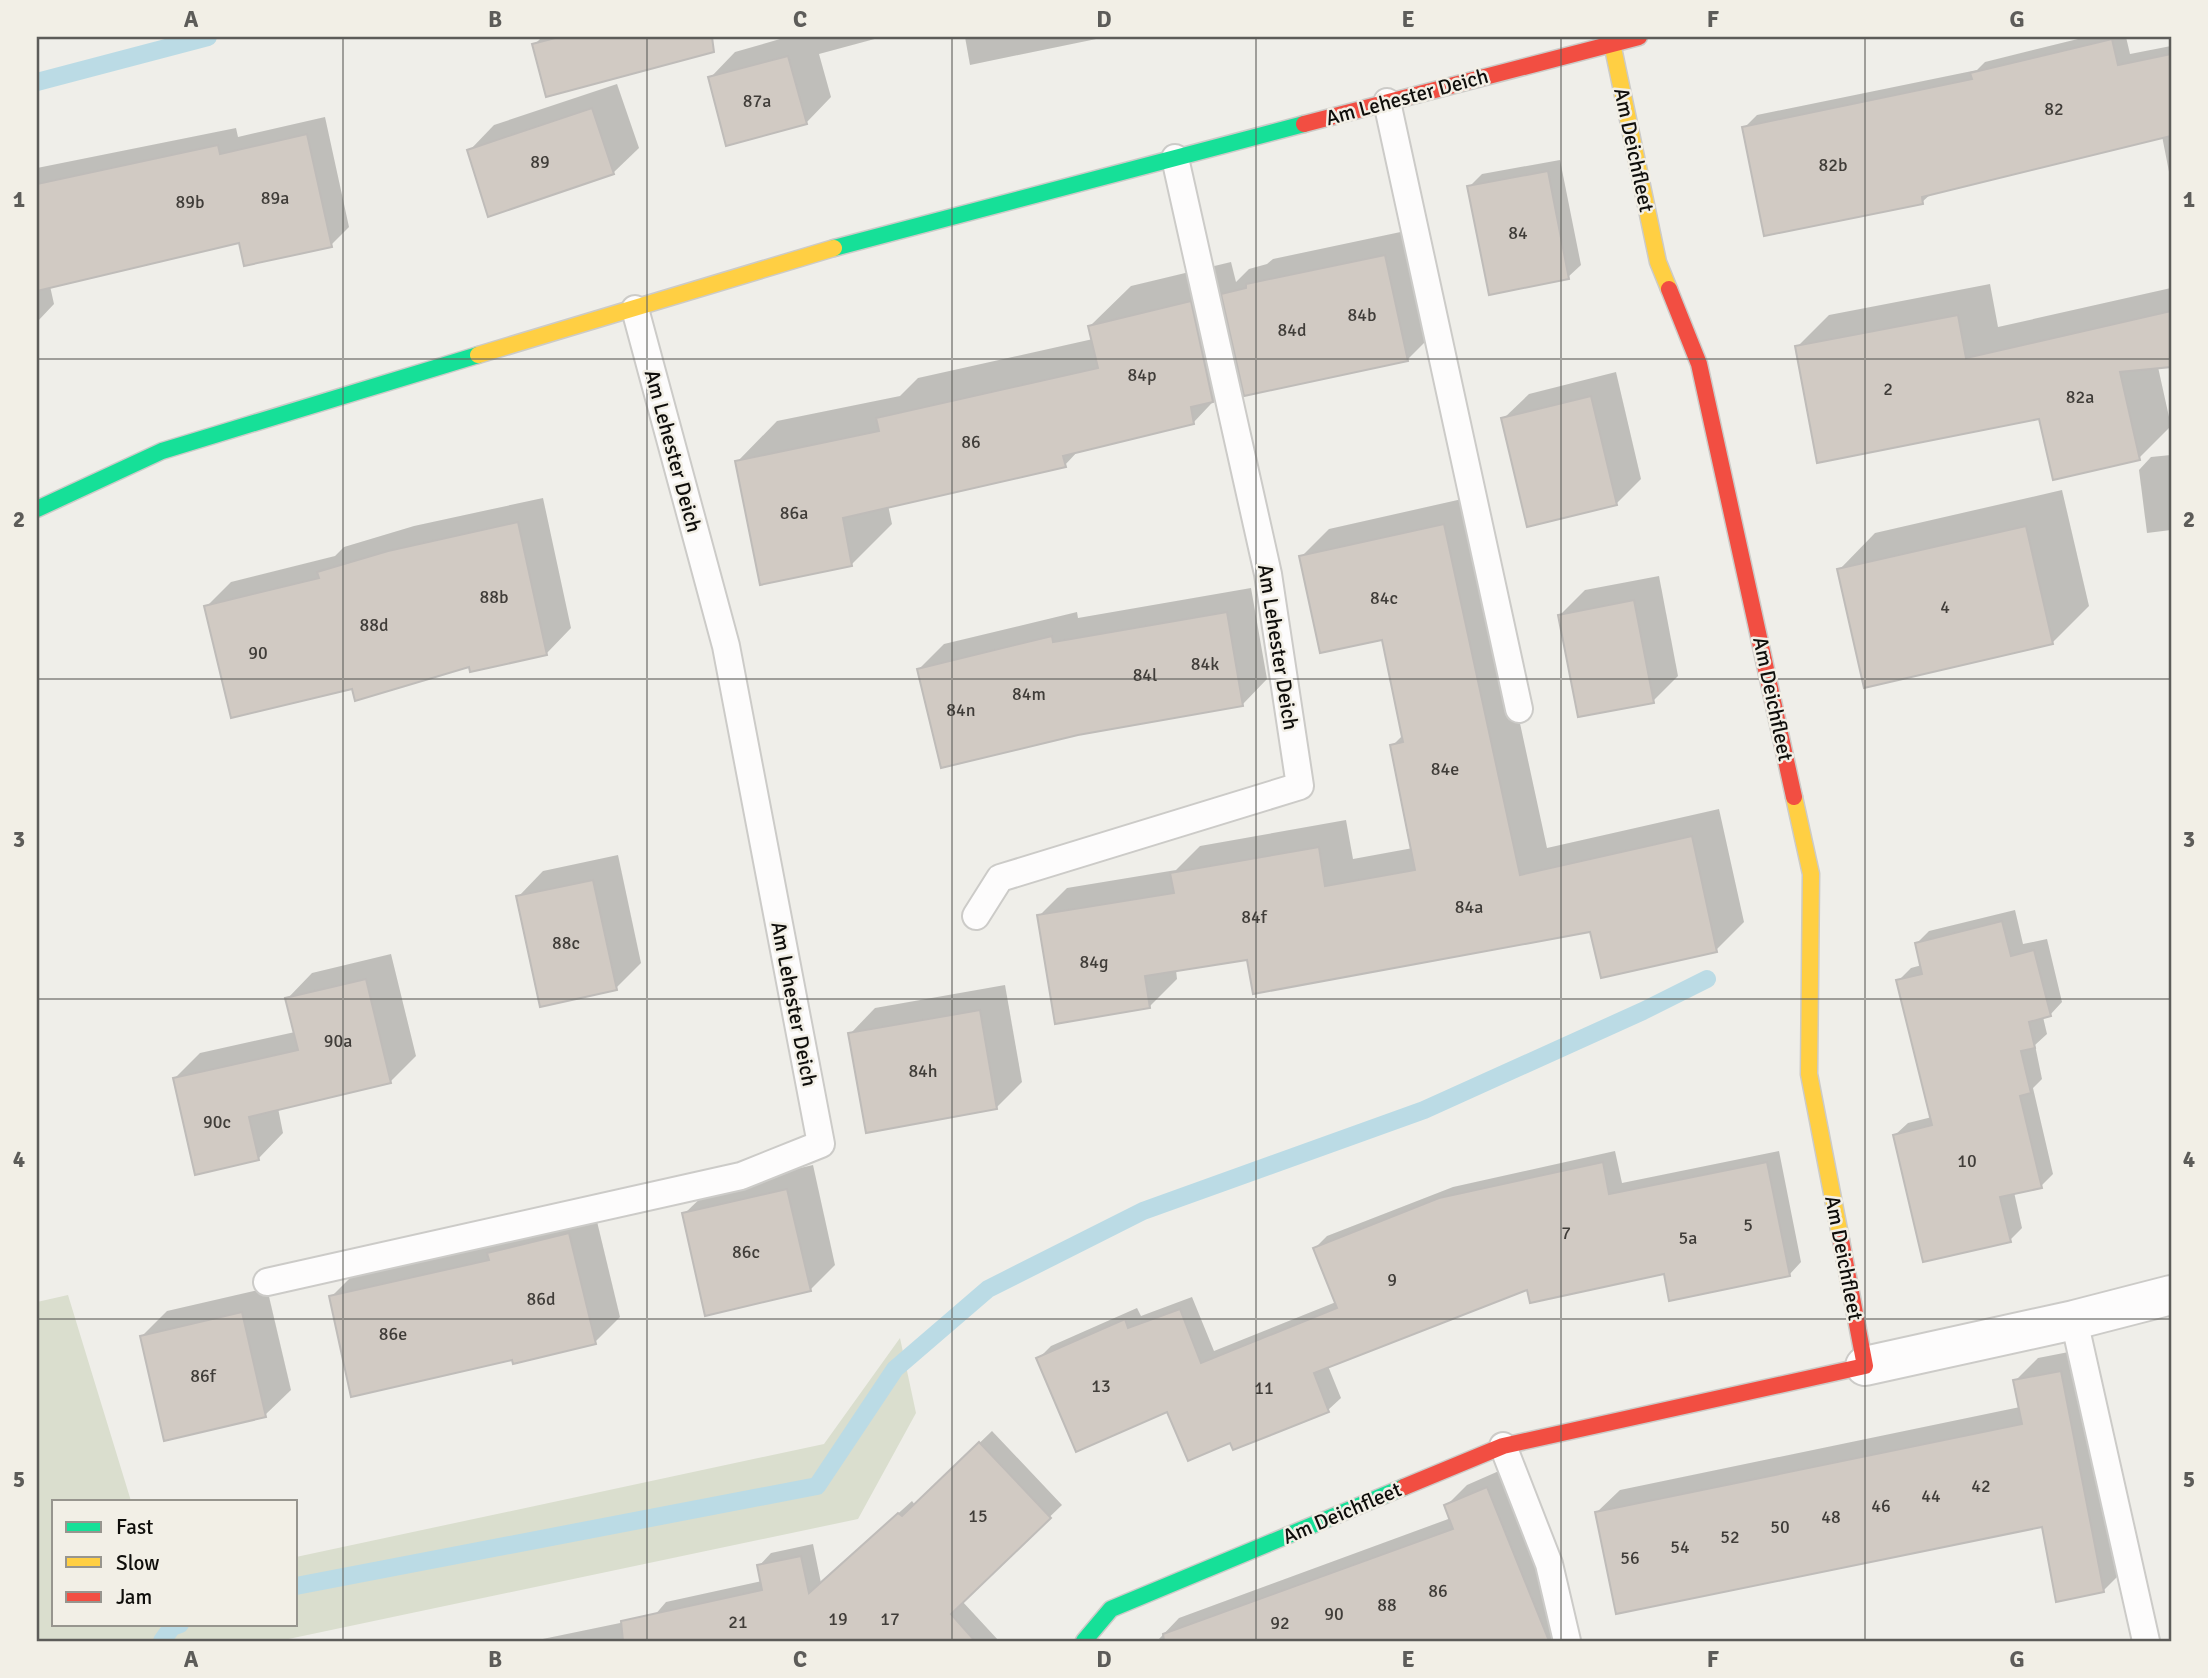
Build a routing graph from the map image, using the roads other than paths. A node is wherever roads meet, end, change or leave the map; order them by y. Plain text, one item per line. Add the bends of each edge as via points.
1 (1639, 37) edge
2 (1612, 43) junction
3 (1387, 102) junction
4 (1175, 158) junction
5 (635, 309) junction
6 (37, 509) edge
7 (1519, 709) dead end
8 (976, 916) dead end
9 (267, 1282) dead end
10 (2171, 1295) edge
11 (2074, 1320) junction
12 (1865, 1366) junction
13 (1503, 1446) junction
14 (1084, 1641) edge
15 (1567, 1641) edge
16 (2146, 1641) edge

1 - 2 street, Am Lehester Deich
2 - 3 street, Am Lehester Deich
2 - 12 street, Am Deichfleet via 1658,262 1699,365 1811,874 1809,1074
3 - 4 street, Am Lehester Deich
3 - 7 lane
4 - 5 street, Am Lehester Deich via 874,236
4 - 8 lane, Am Lehester Deich via 1268,574 1300,786 1000,878
5 - 6 street, Am Lehester Deich via 162,451
5 - 9 lane, Am Lehester Deich via 726,646 821,1144 741,1176
10 - 11 street, Am Deichfleet
11 - 12 street, Am Deichfleet
11 - 16 lane
12 - 13 street, Am Deichfleet
13 - 14 street, Am Deichfleet via 1111,1608
13 - 15 lane via 1549,1564

